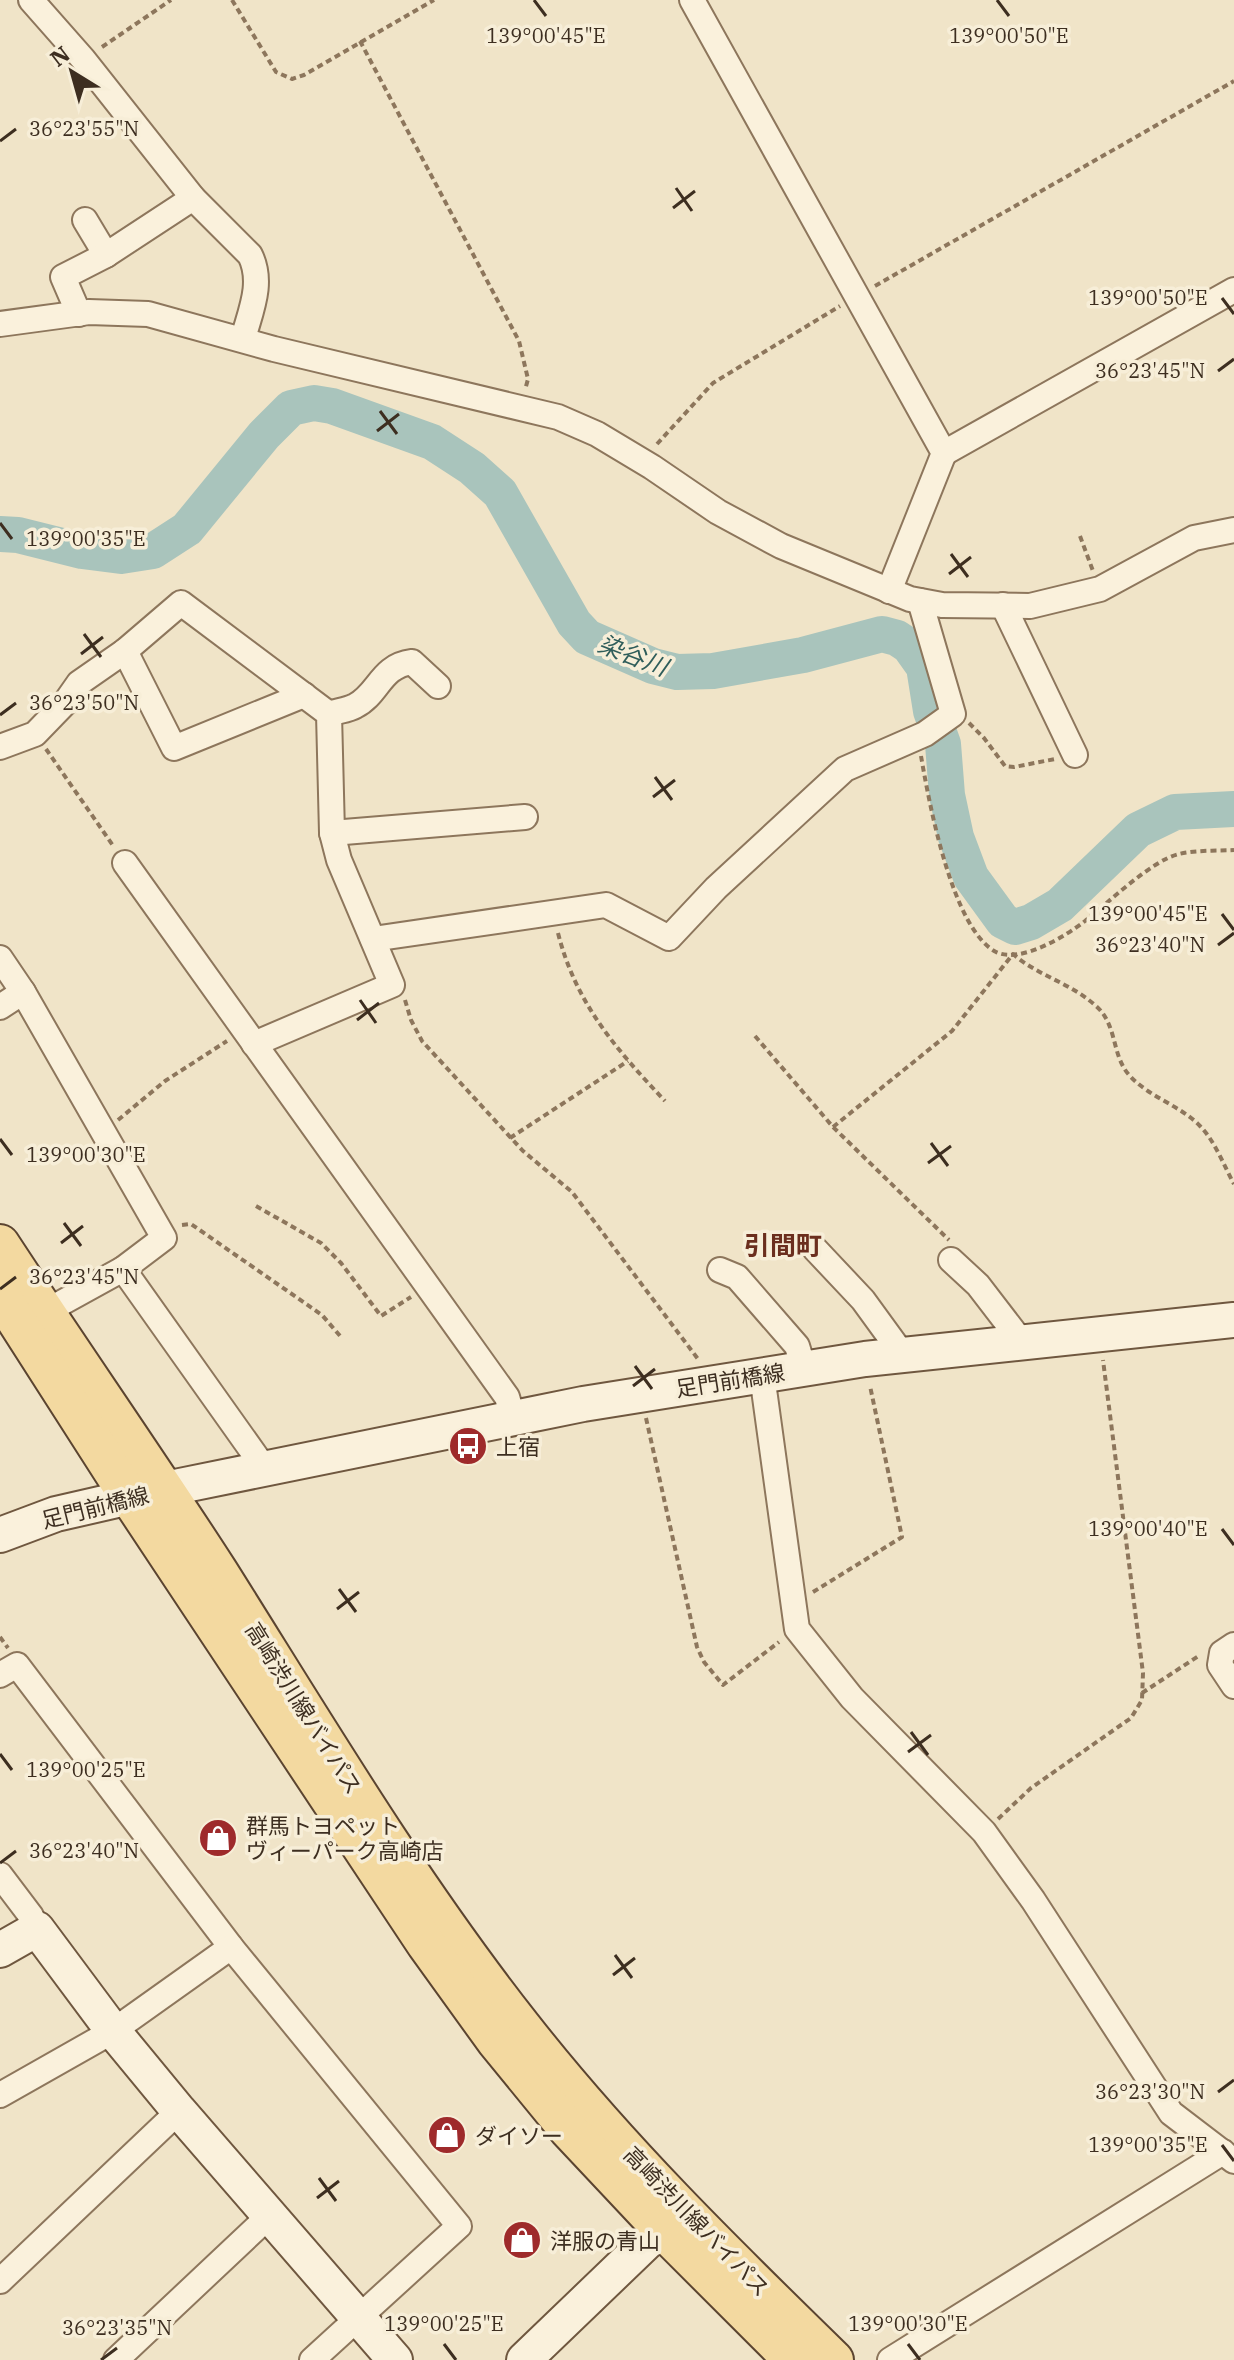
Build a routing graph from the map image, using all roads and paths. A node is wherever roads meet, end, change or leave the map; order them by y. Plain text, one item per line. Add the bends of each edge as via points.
1 (31, 0) edge
2 (171, 0) edge
3 (232, 0) edge
4 (434, 0) edge
5 (692, 0) edge
6 (360, 41) junction
7 (83, 59) junction
8 (1234, 81) edge
9 (193, 198) junction
10 (85, 220) dead end
11 (106, 255) junction
12 (1234, 290) edge
13 (857, 296) junction
14 (79, 314) junction
15 (0, 324) edge
16 (243, 339) junction
17 (520, 408) junction
18 (944, 453) junction
19 (642, 460) junction
20 (1234, 530) edge
21 (1080, 536) dead end
22 (1100, 589) junction
23 (889, 591) junction
24 (920, 601) junction
25 (1003, 605) junction
26 (125, 651) junction
27 (438, 686) dead end
28 (304, 695) junction
29 (329, 714) junction
30 (953, 714) junction
31 (35, 734) junction
32 (925, 734) junction
33 (0, 747) edge
34 (1075, 755) joint
35 (525, 817) dead end
36 (332, 833) junction
37 (1234, 850) edge
38 (125, 863) joint
39 (553, 913) junction
40 (373, 939) junction
41 (1013, 954) junction
42 (0, 958) edge
43 (392, 985) junction
44 (23, 992) junction
45 (0, 1007) edge
46 (755, 1036) dead end
47 (249, 1037) junction
48 (628, 1061) junction
49 (665, 1101) dead end
50 (833, 1127) junction
51 (104, 1132) junction
52 (510, 1138) junction
53 (1234, 1184) edge
54 (256, 1206) dead end
55 (164, 1238) junction
56 (0, 1244) edge
57 (815, 1249) dead end
58 (950, 1250) joint
59 (123, 1269) junction
60 (720, 1270) dead end
61 (428, 1286) junction
62 (0, 1295) edge
63 (45, 1312) junction
64 (1234, 1320) edge
65 (1100, 1333) junction
66 (341, 1337) dead end
67 (1021, 1341) junction
68 (903, 1355) junction
69 (865, 1359) junction
70 (804, 1369) junction
71 (762, 1375) junction
72 (717, 1384) junction
73 (640, 1394) junction
74 (513, 1417) junction
75 (265, 1469) junction
76 (148, 1493) junction
77 (0, 1535) edge
78 (793, 1603) junction
79 (797, 1629) junction
80 (1234, 1645) edge
81 (1200, 1655) dead end
82 (0, 1675) edge
83 (1234, 1686) edge
84 (1142, 1693) junction
85 (984, 1832) junction
86 (0, 1875) edge
87 (37, 1929) junction
88 (231, 1947) junction
89 (0, 1950) edge
90 (113, 2031) junction
91 (0, 2095) edge
92 (179, 2111) junction
93 (1229, 2157) edge
94 (269, 2216) junction
95 (671, 2218) junction
96 (0, 2281) edge
97 (358, 2317) junction
98 (116, 2360) edge
99 (312, 2360) edge
100 (395, 2360) edge
101 (524, 2360) edge
102 (793, 2360) edge
103 (834, 2360) edge
104 (890, 2360) edge

1 - 7 street
2 - 7 path
3 - 6 path via 284,77 304,75
4 - 6 path
5 - 13 street
6 - 17 path via 519,341 528,379
7 - 9 street
8 - 13 path
9 - 11 street
9 - 16 street via 256,267 256,293
10 - 11 street
11 - 14 street via 63,277
12 - 18 street
13 - 18 street
13 - 19 path via 713,383
14 - 15 street
14 - 16 street via 148,314
16 - 17 street
17 - 19 street via 597,434
18 - 23 street
19 - 23 street via 718,512 781,546
20 - 22 street via 1194,538
21 - 22 path
22 - 25 street via 1030,606
23 - 24 street
24 - 25 street
24 - 30 street
25 - 34 street
26 - 28 street via 181,603
26 - 28 street via 174,748
26 - 31 street via 79,683
27 - 29 street via 412,662 399,663 357,706
28 - 29 street
29 - 36 street
30 - 32 street
30 - 34 path via 984,738 1005,766
31 - 33 street
31 - 38 path
32 - 39 street via 845,769 669,938 606,905
32 - 41 path via 921,755 928,794 958,904 979,937 997,952
35 - 36 street
36 - 40 street
37 - 41 path via 1178,854 1157,864 1071,932 1043,947
38 - 47 street
39 - 40 street
39 - 48 path via 579,991
40 - 43 street
41 - 50 path via 952,1031
41 - 53 path via 1098,1007 1110,1022 1130,1078 1199,1124
42 - 44 street
43 - 47 street
43 - 52 path via 401,988 422,1041
44 - 45 street
44 - 51 street
46 - 50 path
47 - 51 path via 165,1081
47 - 61 street
48 - 49 path
48 - 52 path
50 - 58 path
51 - 55 street
52 - 72 path via 572,1192
54 - 61 path via 321,1243 381,1316
55 - 59 street
55 - 66 path via 191,1224 322,1315
56 - 63 main road, 高崎渋川線バイパス
57 - 68 street via 863,1300
58 - 67 street
59 - 63 street
59 - 75 street
60 - 70 street via 737,1277 797,1346
61 - 74 street via 507,1397
62 - 76 main road, 高崎渋川線バイパス
63 - 76 main road, 高崎渋川線バイパス
64 - 65 main road, 足門前橋線
65 - 67 main road, 足門前橋線
65 - 84 path
67 - 68 main road, 足門前橋線
68 - 69 main road, 足門前橋線
69 - 70 main road, 足門前橋線
69 - 78 path via 902,1537
70 - 71 main road, 足門前橋線
71 - 72 main road, 足門前橋線
71 - 78 street
72 - 73 main road, 足門前橋線
73 - 74 main road, 足門前橋線
73 - 79 path via 704,1662 723,1685
74 - 75 main road, 足門前橋線
75 - 76 main road, 足門前橋線
76 - 77 main road, 足門前橋線 via 56,1514
76 - 95 main road, 高崎渋川線バイパス via 426,1944 568,2129
78 - 79 street
79 - 85 street via 852,1698
80 - 83 street via 1222,1653 1220,1665
81 - 84 path
82 - 88 street via 17,1665
84 - 85 path via 1131,1718 1031,1788
85 - 93 street via 1171,2113
86 - 87 street
87 - 89 main road
87 - 90 main road
88 - 90 street
88 - 97 street via 459,2226
90 - 91 street
90 - 92 main road
92 - 94 main road
92 - 96 street
93 - 104 street
94 - 97 main road
94 - 98 street
95 - 101 main road
95 - 102 main road, 高崎渋川線バイパス
95 - 103 main road, 高崎渋川線バイパス
97 - 99 street
97 - 100 main road

